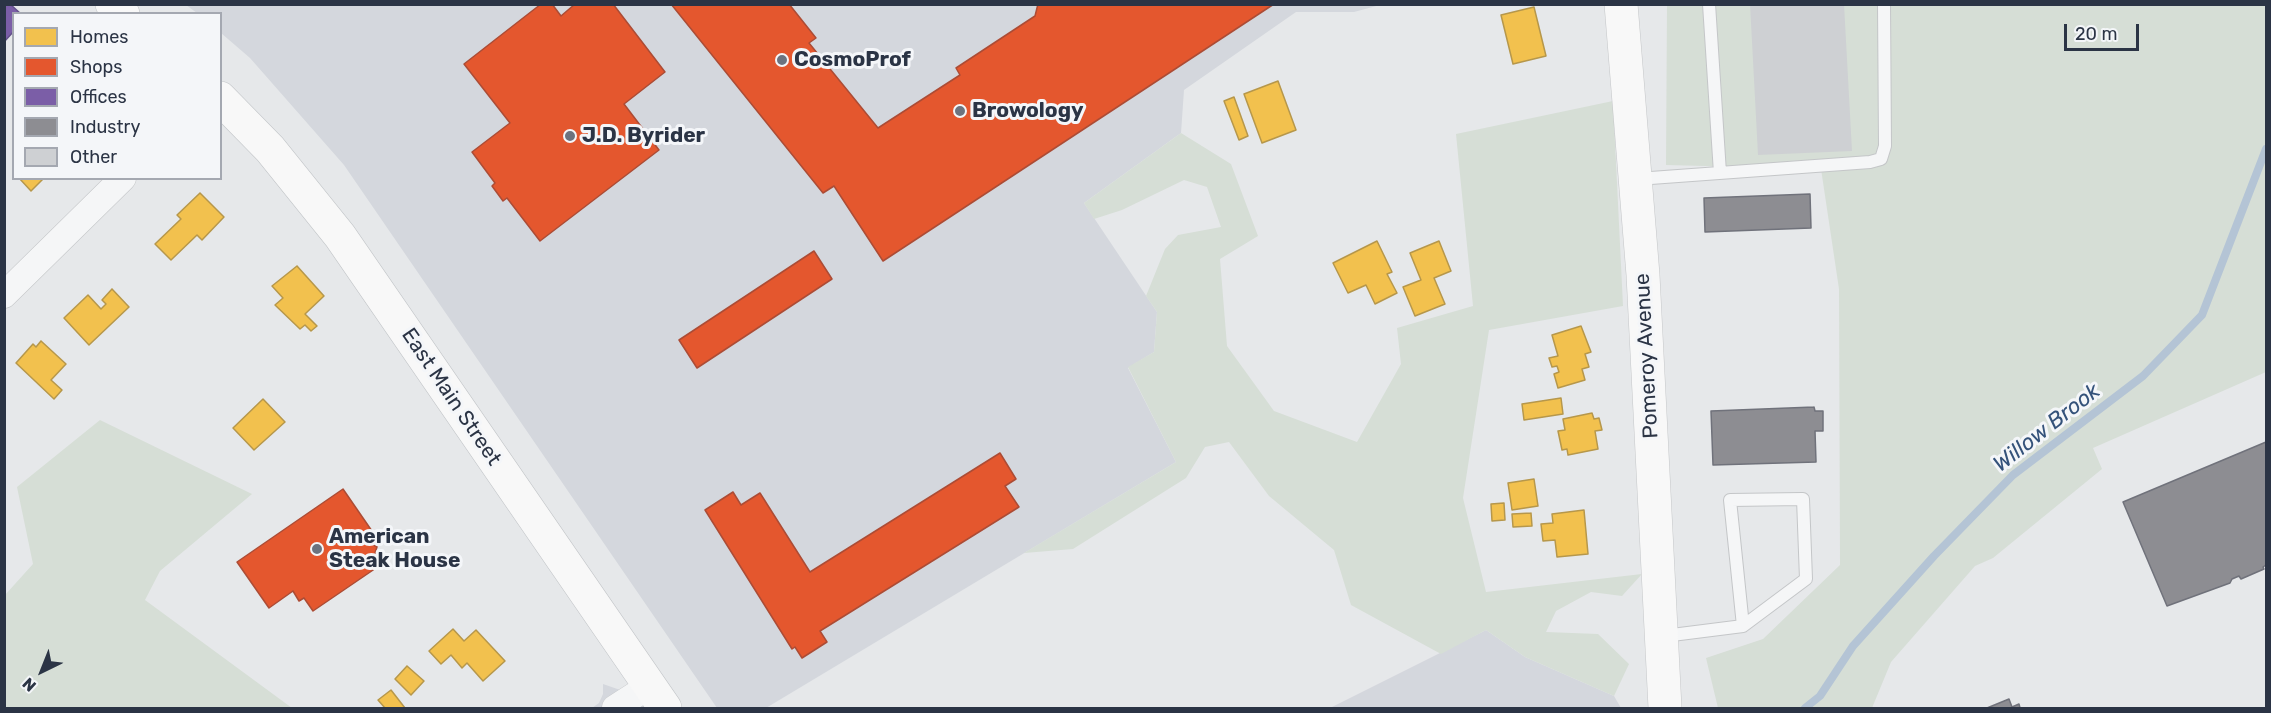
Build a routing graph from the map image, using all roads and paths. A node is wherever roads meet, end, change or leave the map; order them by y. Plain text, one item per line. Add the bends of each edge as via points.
1 (1621, 4) edge
2 (1709, 4) edge
3 (1884, 4) edge
4 (222, 102) edge
5 (1720, 173) junction
6 (1635, 179) junction
7 (121, 180) edge
8 (4, 295) edge
9 (1743, 626) junction
10 (1662, 637) junction
11 (657, 697) edge
12 (615, 708) edge
13 (1665, 708) edge

1 - 6 main road, Pomeroy Avenue
2 - 5 lane
3 - 5 lane via 1886,146 1881,159
4 - 11 main road, East Main Street via 289,171 346,244
5 - 6 lane
6 - 10 main road, Pomeroy Avenue
7 - 8 street
9 - 9 lane via 1806,579 1803,499 1730,500
9 - 10 lane
10 - 13 main road, Pomeroy Avenue
11 - 12 street

